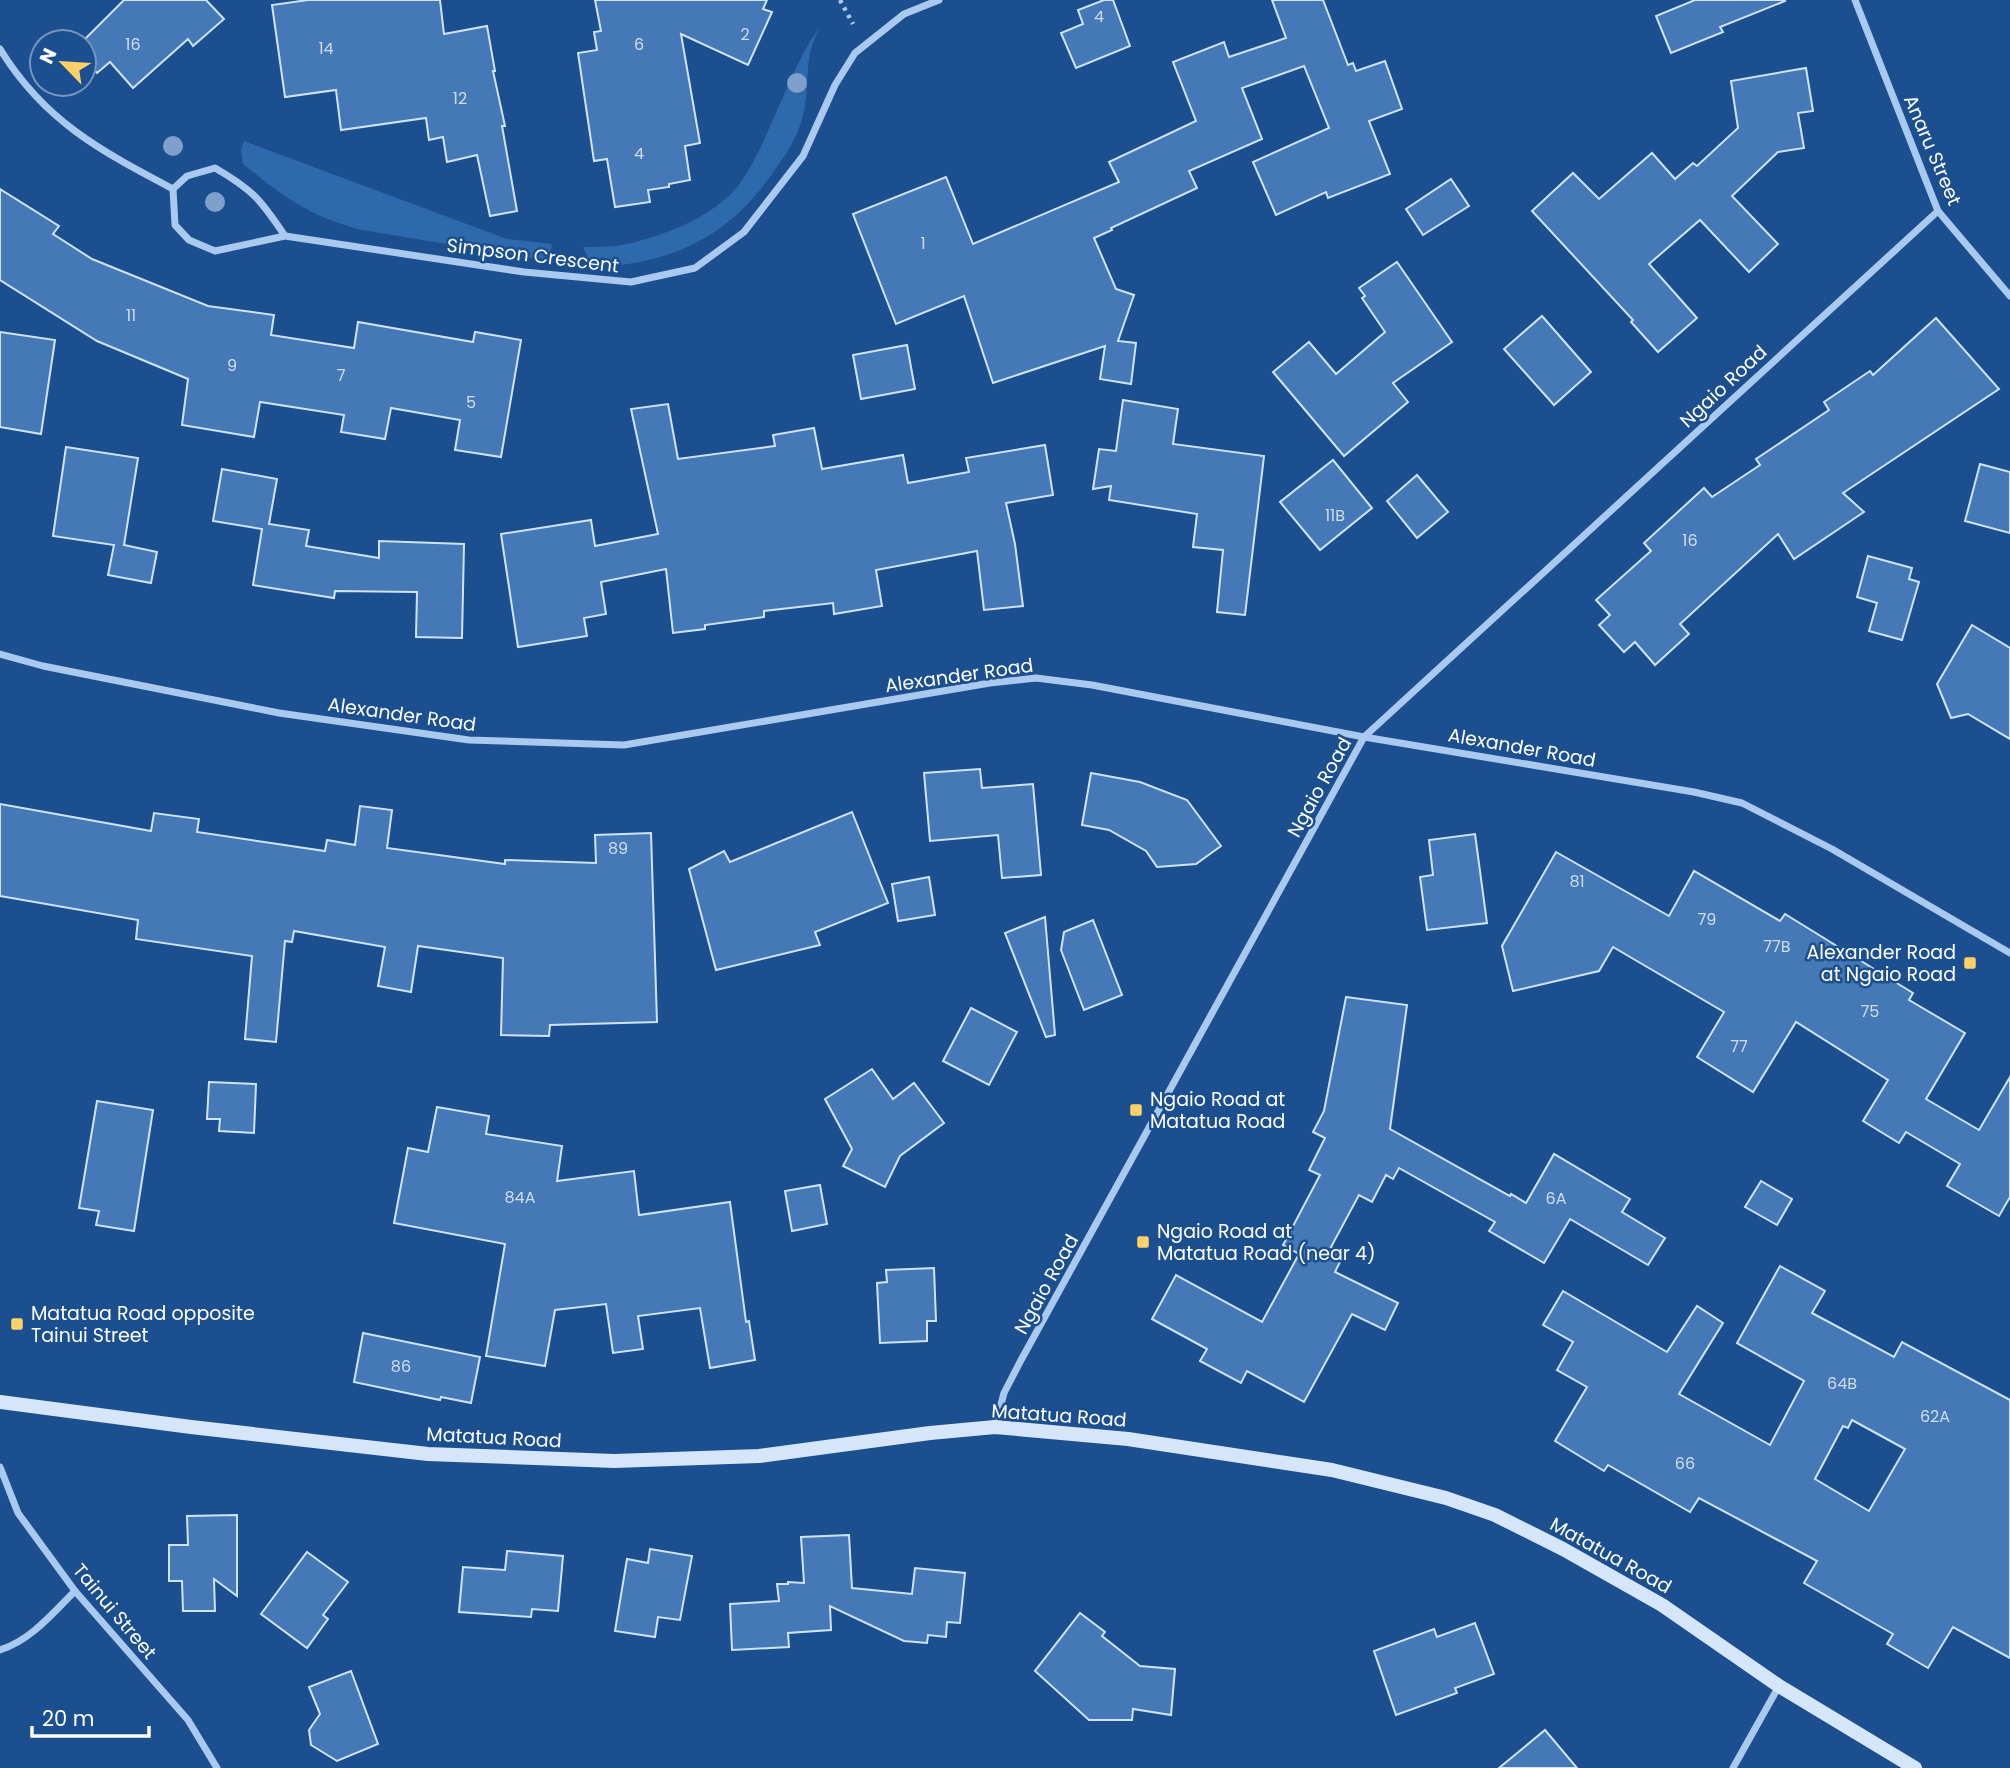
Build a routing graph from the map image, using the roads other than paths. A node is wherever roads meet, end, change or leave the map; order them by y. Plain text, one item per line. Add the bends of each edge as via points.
1 (939, 0) edge
2 (1855, 0) edge
3 (0, 49) edge
4 (173, 189) junction
5 (1938, 211) junction
6 (285, 236) junction
7 (2010, 296) edge
8 (0, 654) edge
9 (1364, 737) junction
10 (2010, 953) edge
11 (0, 1402) edge
12 (995, 1427) junction
13 (0, 1467) edge
14 (75, 1591) junction
15 (0, 1650) edge
16 (1779, 1686) junction
17 (217, 1768) edge
18 (1733, 1768) edge
19 (1915, 1768) edge

1 - 6 street, Simpson Crescent via 904,14 855,53 803,156 744,232 695,268 631,282 524,272
2 - 5 street, Anaru Street
3 - 4 street via 38,101 65,125
4 - 6 street via 187,176 215,168 246,186
4 - 6 street, Simpson Crescent via 175,225 188,240 215,251
5 - 7 street, Anaru Street
5 - 9 street, Ngaio Road
8 - 9 street, Alexander Road via 279,713 469,740 624,745 1036,678
9 - 10 street, Alexander Road via 1742,803 1832,849
9 - 12 street, Ngaio Road via 1020,1362 1004,1393
11 - 12 main road, Matatua Road via 428,1454 614,1461 759,1455
12 - 16 main road, Matatua Road via 1128,1439 1332,1470 1446,1498 1495,1515 1563,1549 1662,1605
13 - 14 street, Tainui Street via 18,1513
14 - 15 street via 34,1632
14 - 17 street, Tainui Street via 188,1720
16 - 18 street
16 - 19 main road, Matatua Road

